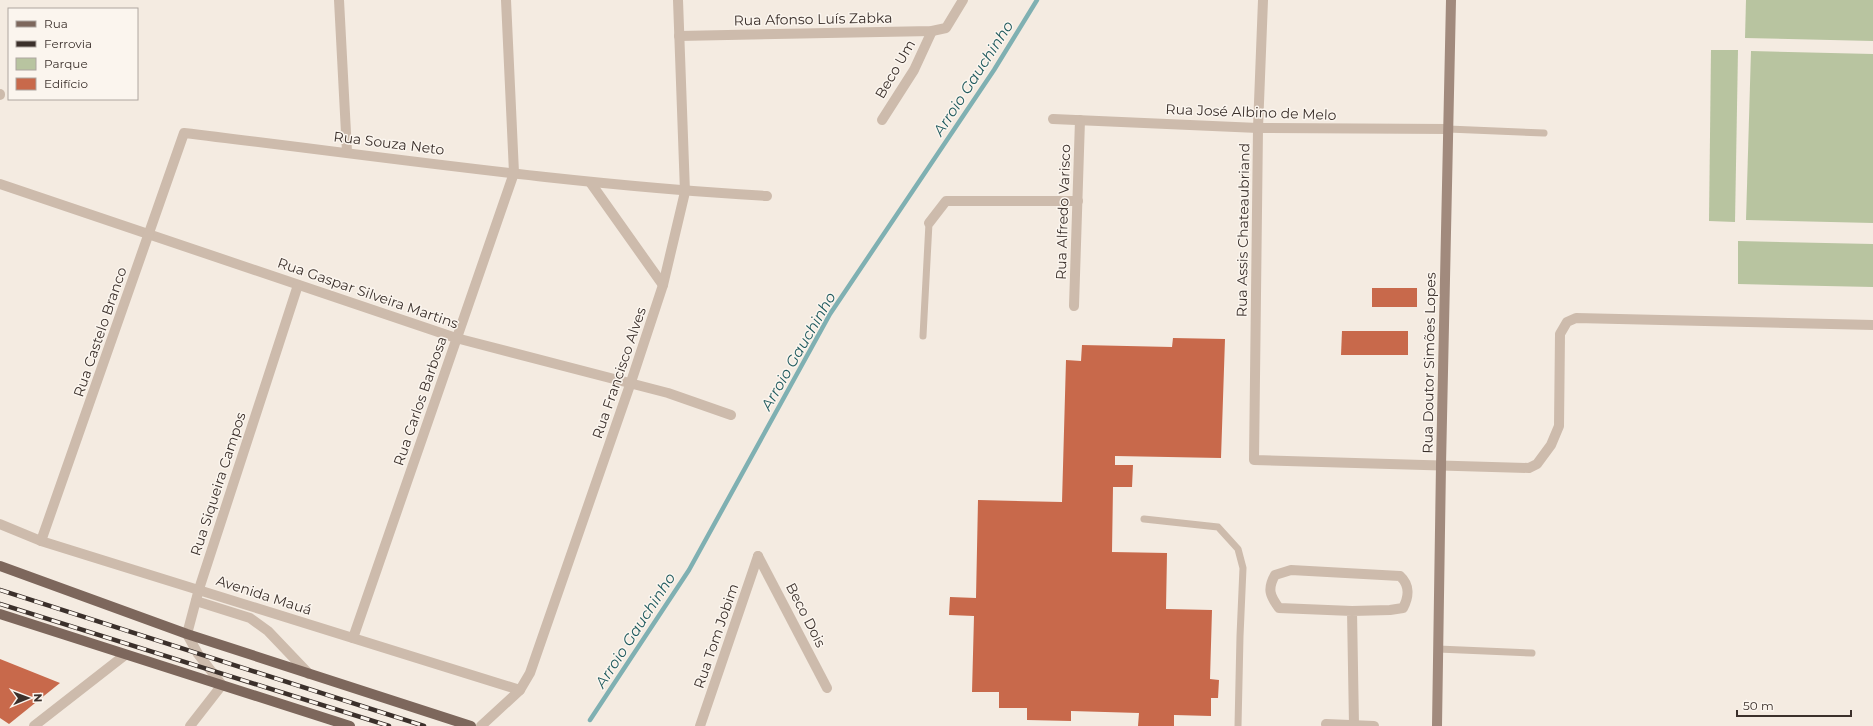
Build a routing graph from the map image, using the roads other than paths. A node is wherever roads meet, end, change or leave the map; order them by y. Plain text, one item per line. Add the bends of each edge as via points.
1 (339, 0) edge
2 (506, 0) edge
3 (678, 0) edge
4 (963, 0) edge
5 (1263, 0) edge
6 (1451, 0) edge
7 (932, 31) junction
8 (680, 36) junction
9 (1053, 119) dead end
10 (882, 120) dead end
11 (1080, 120) junction
12 (1258, 128) junction
13 (1448, 129) junction
14 (184, 133) joint
15 (1544, 133) dead end
16 (347, 152) junction
17 (514, 173) junction
18 (590, 182) junction
19 (0, 184) edge
20 (686, 192) junction
21 (767, 196) dead end
22 (1078, 201) junction
23 (929, 223) joint
24 (149, 234) junction
25 (298, 285) junction
26 (663, 285) junction
27 (1074, 306) dead end
28 (1873, 325) edge
29 (922, 336) dead end
30 (456, 338) junction
31 (631, 382) junction
32 (731, 415) dead end
33 (1441, 465) junction
34 (1144, 519) dead end
35 (0, 524) edge
36 (41, 541) junction
37 (758, 556) joint
38 (0, 566) edge
39 (199, 589) junction
40 (196, 601) junction
41 (1352, 611) junction
42 (0, 614) edge
43 (187, 634) junction
44 (354, 638) junction
45 (1438, 649) junction
46 (1532, 653) dead end
47 (125, 655) junction
48 (309, 674) junction
49 (222, 685) junction
50 (827, 688) dead end
51 (520, 690) junction
52 (338, 724) edge
53 (1326, 724) dead end
54 (1354, 725) edge
55 (34, 726) edge
56 (190, 726) edge
57 (350, 726) edge
58 (471, 726) edge
59 (481, 726) edge
60 (700, 726) edge
61 (1238, 726) edge
62 (1374, 726) edge
63 (1437, 726) edge

1 - 16 street
2 - 17 street
3 - 8 street, Rua Francisco Alves
4 - 7 street, Rua Afonso Luís Zabka via 946,28
5 - 12 street, Rua Assis Chateaubriand
6 - 13 main road, Rua Doutor Simões Lopes
7 - 8 street, Rua Afonso Luís Zabka
7 - 10 street, Beco Um via 914,70
8 - 20 street, Rua Francisco Alves
9 - 11 street, Rua José Albino de Melo
11 - 12 street, Rua José Albino de Melo
11 - 22 street, Rua Alfredo Varisco
12 - 13 street, Rua José Albino de Melo
12 - 33 street, Rua Assis Chateaubriand via 1254,460
13 - 15 lane
13 - 33 main road, Rua Doutor Simões Lopes
14 - 16 street, Rua Souza Neto
14 - 24 street, Rua Castelo Branco
16 - 17 street, Rua Souza Neto
17 - 18 street, Rua Souza Neto
17 - 30 street, Rua Carlos Barbosa
18 - 20 street, Rua Souza Neto
18 - 26 street
19 - 24 street, Rua Gaspar Silveira Martins
20 - 21 street, Rua Souza Neto
20 - 26 street, Rua Francisco Alves
22 - 23 street via 946,202
22 - 27 street, Rua Alfredo Varisco
23 - 29 lane
24 - 25 street, Rua Gaspar Silveira Martins
24 - 36 street, Rua Castelo Branco
25 - 30 street, Rua Gaspar Silveira Martins
25 - 39 street, Rua Siqueira Campos
26 - 31 street, Rua Francisco Alves
28 - 33 street via 1576,318 1567,322 1560,334 1559,426 1551,445 1537,464 1529,468
30 - 31 street, Rua Gaspar Silveira Martins
30 - 44 street, Rua Carlos Barbosa
31 - 32 street, Rua Gaspar Silveira Martins
31 - 51 street, Rua Francisco Alves via 530,673
33 - 45 main road, Rua Doutor Simões Lopes
34 - 61 lane via 1218,527 1238,549 1243,568
35 - 36 street, Avenida Mauá
36 - 39 street, Avenida Mauá
37 - 50 street, Beco Dois via 765,565
37 - 60 street, Rua Tom Jobim
38 - 43 main road
39 - 40 street, Rua Siqueira Campos
39 - 44 street, Avenida Mauá
40 - 43 street, Rua Siqueira Campos
40 - 48 street via 250,618 268,631
41 - 41 street via 1279,608 1271,597 1271,581 1275,574 1290,570 1400,576 1403,579 1408,599 1403,608
41 - 54 street
42 - 47 main road
43 - 48 main road
43 - 49 street via 198,654
44 - 51 street, Avenida Mauá
45 - 46 lane
45 - 63 main road, Rua Doutor Simões Lopes
47 - 49 main road
47 - 55 street
48 - 58 main road
49 - 52 main road
49 - 56 street
51 - 59 street, Rua Francisco Alves
52 - 57 main road
53 - 54 street
54 - 62 street

